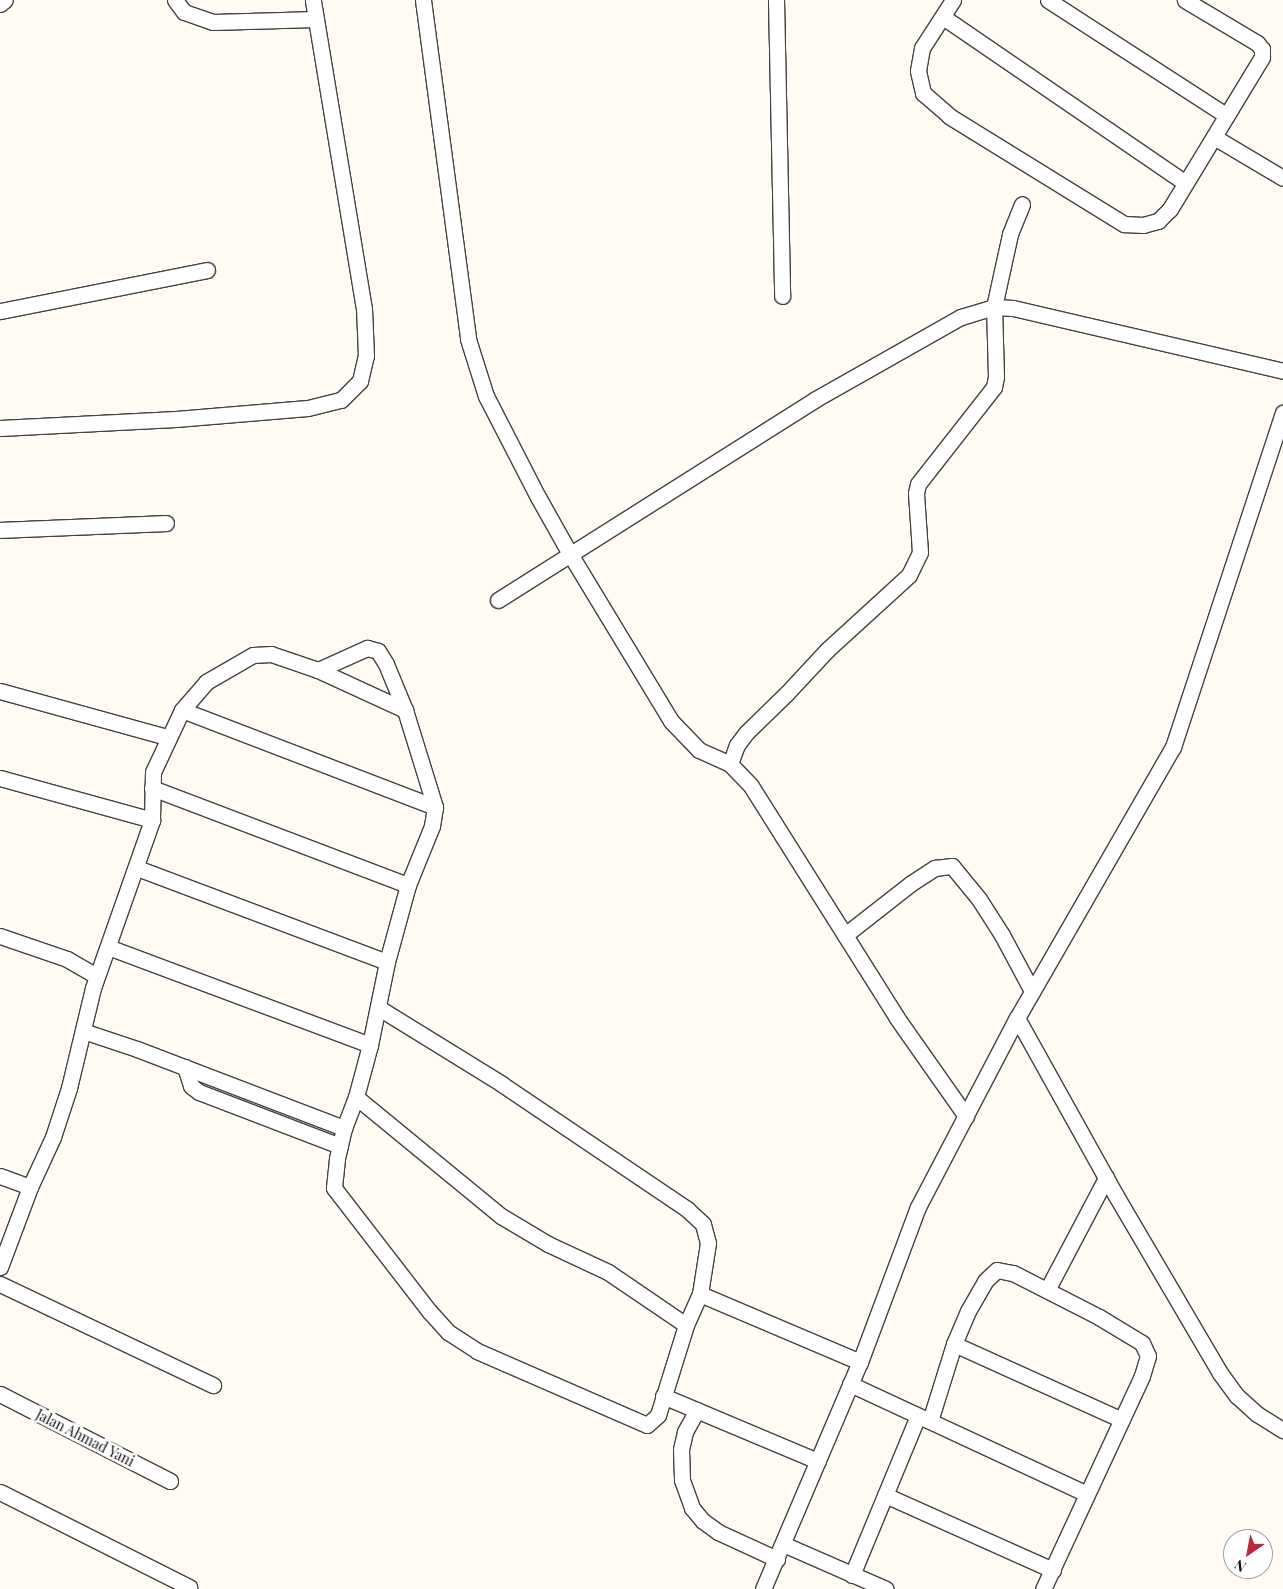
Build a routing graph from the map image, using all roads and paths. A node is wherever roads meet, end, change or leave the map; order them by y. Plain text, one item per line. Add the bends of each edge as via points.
1 (5, 0) edge
2 (175, 0) edge
3 (313, 0) edge
4 (423, 0) edge
5 (776, 0) edge
6 (953, 0) edge
7 (1048, 0) edge
8 (1185, 0) edge
9 (0, 4) edge
10 (943, 17) junction
11 (316, 19) junction
12 (1227, 116) junction
13 (1214, 137) junction
14 (1283, 178) edge
15 (1185, 182) junction
16 (1022, 204) dead end
17 (207, 270) dead end
18 (782, 296) dead end
19 (994, 307) junction
20 (0, 311) edge
21 (1283, 371) edge
22 (1283, 414) edge
23 (0, 428) edge
24 (166, 523) dead end
25 (0, 530) edge
26 (570, 554) junction
27 (498, 600) dead end
28 (318, 670) junction
29 (0, 691) edge
30 (182, 710) junction
31 (405, 710) junction
32 (167, 737) junction
33 (730, 764) junction
34 (0, 778) edge
35 (152, 788) junction
36 (435, 807) junction
37 (152, 820) junction
38 (137, 868) junction
39 (408, 885) junction
40 (846, 935) junction
41 (0, 936) edge
42 (108, 947) junction
43 (386, 962) junction
44 (98, 976) junction
45 (1032, 991) junction
46 (379, 1008) junction
47 (1017, 1018) junction
48 (83, 1032) junction
49 (370, 1046) junction
50 (185, 1067) junction
51 (356, 1097) junction
52 (966, 1116) junction
53 (344, 1128) junction
54 (340, 1146) junction
55 (0, 1176) edge
56 (1106, 1178) junction
57 (30, 1187) junction
58 (0, 1267) edge
59 (0, 1284) edge
60 (1047, 1290) junction
61 (700, 1294) junction
62 (686, 1325) junction
63 (954, 1344) junction
64 (860, 1362) junction
65 (850, 1384) junction
66 (212, 1385) dead end
67 (0, 1394) edge
68 (663, 1396) junction
69 (697, 1410) junction
70 (924, 1418) junction
71 (1122, 1420) junction
72 (1283, 1430) edge
73 (818, 1461) junction
74 (170, 1481) dead end
75 (0, 1492) edge
76 (1087, 1494) junction
77 (884, 1495) junction
78 (783, 1544) junction
79 (777, 1559) junction
80 (1053, 1570) junction
81 (857, 1581) edge
82 (189, 1587) dead end
83 (763, 1589) edge
84 (886, 1589) edge
85 (1043, 1589) edge

1 - 9 street
2 - 11 street via 184,12 213,22
3 - 11 street
4 - 26 street via 468,339 486,396
5 - 18 street
6 - 10 street
7 - 12 street
8 - 12 street via 1250,38 1262,49 1258,65
10 - 15 street
10 - 15 street via 922,48 918,71 924,93 949,116 1124,224 1143,225 1158,221 1170,209
11 - 23 street via 364,309 366,356 360,381 341,400 308,408
12 - 13 street
13 - 14 street
13 - 15 street
16 - 19 street via 1010,234
17 - 20 street
19 - 21 street via 1014,308
19 - 26 street via 961,317 814,400
19 - 33 street via 994,387 918,484 916,502 920,552 909,575 826,650 746,733
22 - 45 street via 1173,747
24 - 25 street
26 - 27 street
26 - 33 street via 671,721 699,750
28 - 30 street via 271,654 253,655 206,682
28 - 31 street
28 - 31 street via 367,648 378,651
29 - 32 street
30 - 32 street
30 - 36 street
31 - 36 street
32 - 35 street via 153,772
33 - 40 street via 751,786
34 - 37 street
35 - 37 street
35 - 39 street
36 - 39 street via 432,826
37 - 38 street
38 - 42 street
38 - 43 street
39 - 43 street
40 - 45 street via 910,884 935,868 952,866 979,899
40 - 52 street via 897,1018
41 - 44 street via 67,959
42 - 44 street
42 - 49 street
43 - 46 street
44 - 48 street
45 - 47 street
46 - 49 street
46 - 61 street via 502,1084 687,1209 703,1224 708,1243
47 - 52 street
47 - 56 street
48 - 50 street
48 - 57 street via 58,1121
49 - 51 street
50 - 53 street
50 - 54 street via 191,1086 199,1092
51 - 53 street
51 - 62 street via 501,1216 548,1244 608,1272
52 - 64 street via 918,1208
53 - 54 street
54 - 68 street via 334,1188 448,1332 477,1351 647,1424 658,1415
55 - 57 street
56 - 60 street
56 - 72 street via 1220,1373 1256,1414
57 - 58 street
59 - 66 street
60 - 63 street via 1013,1273 997,1270 985,1281
60 - 71 street via 1142,1343 1148,1356
61 - 62 street
61 - 64 street
62 - 68 street
63 - 70 street
63 - 71 street
64 - 65 street
65 - 70 street
65 - 73 street
67 - 74 street, Jalan Ahmad Yani
68 - 69 street
69 - 73 street
69 - 79 street via 685,1432 681,1450 682,1480 692,1508 702,1522 718,1532
70 - 76 street
70 - 77 street
71 - 76 street
73 - 78 street
75 - 82 street
76 - 80 street
77 - 80 street
77 - 81 street
78 - 79 street
78 - 81 street
79 - 83 street
80 - 85 street
81 - 84 street

